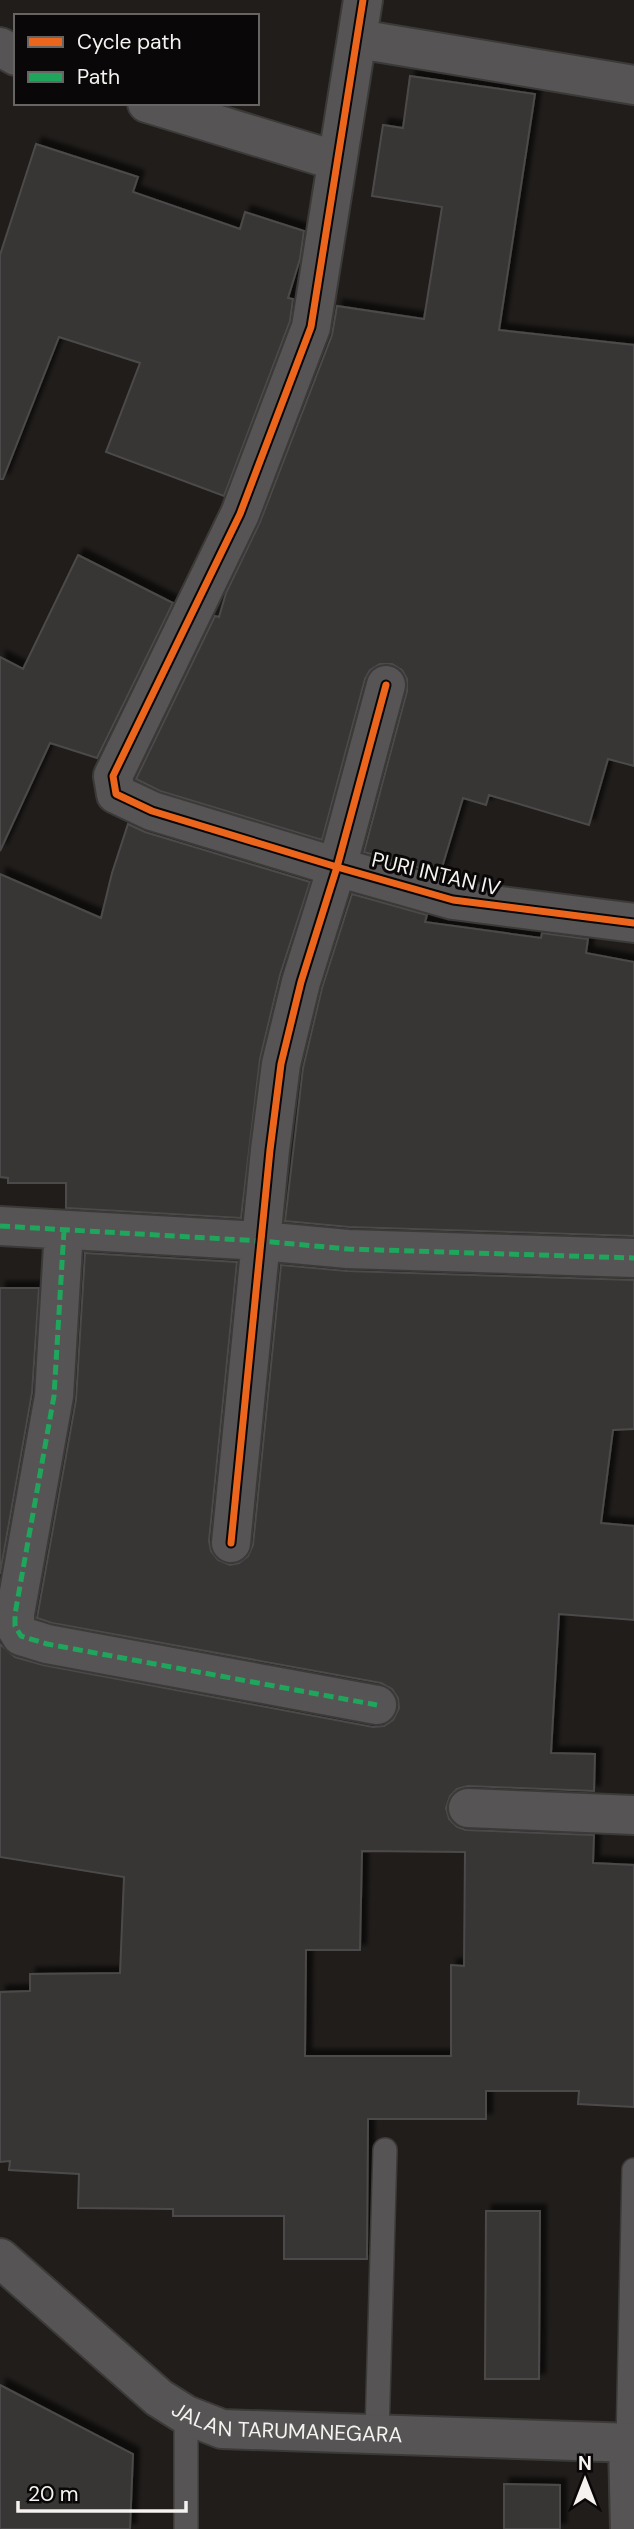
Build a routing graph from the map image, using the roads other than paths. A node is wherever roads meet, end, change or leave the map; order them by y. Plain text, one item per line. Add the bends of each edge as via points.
1 (363, 0) edge
2 (358, 39) junction
3 (634, 85) edge
4 (154, 105) edge
5 (337, 161) junction
6 (386, 685) dead end
7 (337, 867) junction
8 (634, 923) edge
9 (0, 1226) edge
10 (64, 1230) junction
11 (261, 1241) junction
12 (634, 1258) edge
13 (231, 1543) dead end
14 (377, 1705) dead end
15 (468, 1808) dead end
16 (634, 1815) edge
17 (385, 2150) dead end
18 (634, 2170) edge
19 (0, 2258) edge
20 (186, 2415) junction
21 (377, 2433) junction
22 (631, 2444) edge
23 (186, 2529) edge
24 (630, 2529) edge

1 - 2 street
2 - 3 street
2 - 5 street
4 - 5 street
5 - 7 street, PURI INTAN IV via 311,327 240,514 113,776 116,794 152,811
6 - 7 street
7 - 8 street, PURI INTAN IV via 453,900
7 - 11 street via 281,1064
9 - 10 street
10 - 11 street
10 - 14 street via 54,1396 15,1614 21,1636
11 - 12 street via 348,1249
11 - 13 street
15 - 16 street
17 - 21 lane
18 - 22 lane
19 - 20 street, JALAN TARUMANEGARA via 159,2398
20 - 21 street, JALAN TARUMANEGARA via 222,2429
20 - 23 lane
21 - 22 street, JALAN TARUMANEGARA
22 - 24 street

